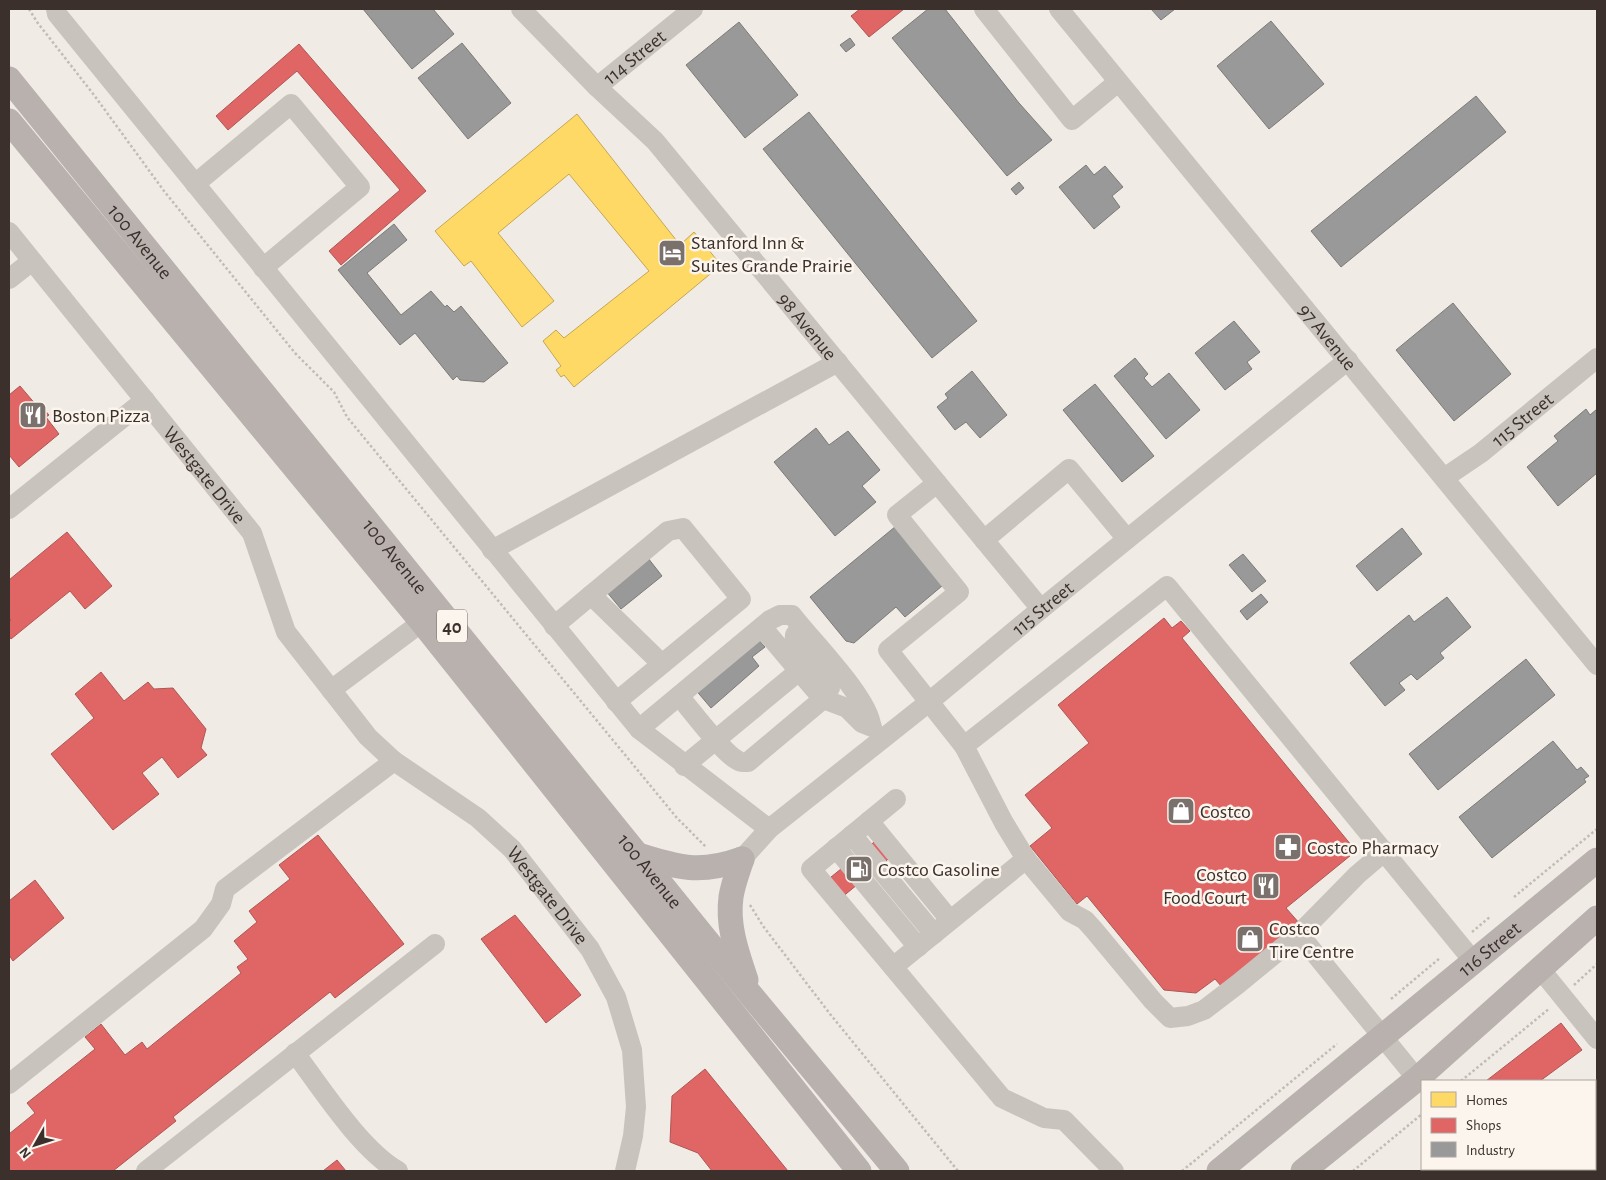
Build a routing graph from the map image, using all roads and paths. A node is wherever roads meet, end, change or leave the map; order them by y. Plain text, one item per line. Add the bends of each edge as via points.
1 (29, 9) edge
2 (520, 9) edge
3 (693, 9) edge
4 (984, 9) edge
5 (1059, 9) edge
6 (59, 10) edge
7 (9, 79) edge
8 (1118, 82) junction
9 (597, 87) junction
10 (9, 122) edge
11 (195, 184) junction
12 (9, 232) edge
13 (32, 261) junction
14 (263, 268) junction
15 (9, 278) edge
16 (1597, 358) edge
17 (1348, 360) junction
18 (838, 362) junction
19 (145, 400) junction
20 (1444, 478) junction
21 (937, 483) junction
22 (9, 508) edge
23 (1127, 539) junction
24 (984, 540) junction
25 (492, 550) junction
26 (591, 595) junction
27 (1041, 609) junction
28 (422, 622) junction
29 (554, 626) junction
30 (762, 627) junction
31 (801, 627) junction
32 (662, 664) junction
33 (1597, 665) edge
34 (799, 671) junction
35 (331, 690) junction
36 (853, 691) junction
37 (827, 692) junction
38 (679, 696) junction
39 (616, 702) junction
40 (929, 702) junction
41 (639, 729) junction
42 (876, 732) junction
43 (716, 739) junction
44 (964, 746) junction
45 (394, 761) junction
46 (684, 766) junction
47 (896, 800) dead end
48 (1597, 828) edge
49 (769, 829) junction
50 (844, 841) junction
51 (708, 850) dead end
52 (1385, 851) junction
53 (638, 855) junction
54 (742, 859) junction
55 (1026, 859) junction
56 (1597, 860) edge
57 (1514, 897) dead end
58 (748, 903) dead end
59 (1491, 916) dead end
60 (1597, 918) edge
61 (1472, 932) dead end
62 (1299, 934) junction
63 (922, 943) junction
64 (435, 944) dead end
65 (1440, 958) dead end
66 (1474, 962) junction
67 (1597, 964) edge
68 (1541, 970) junction
69 (750, 994) junction
70 (1563, 997) junction
71 (1391, 999) dead end
72 (1381, 1037) junction
73 (1597, 1039) edge
74 (1337, 1044) dead end
75 (295, 1053) junction
76 (1417, 1079) junction
77 (1462, 1080) edge
78 (9, 1084) edge
79 (1296, 1109) junction
80 (1421, 1115) edge
81 (146, 1171) edge
82 (398, 1171) edge
83 (625, 1171) edge
84 (859, 1171) edge
85 (897, 1171) edge
86 (958, 1171) edge
87 (1114, 1171) edge
88 (1182, 1171) edge
89 (1219, 1171) edge
90 (1247, 1171) edge
91 (1303, 1171) edge
92 (1353, 1171) edge

1 - 51 path via 164,191 295,353 334,392 347,417 543,658 677,818
2 - 9 street, 98 Avenue
3 - 9 street, 114 Street
4 - 8 street via 1072,120
5 - 8 street, 97 Avenue
6 - 11 street
7 - 53 main road, 100 Avenue / 40
8 - 17 street, 97 Avenue
9 - 18 street, 98 Avenue via 655,141
10 - 28 main road, 100 Avenue / 40
11 - 14 street
11 - 14 street via 291,104 360,187
12 - 13 street, Westgate Drive
13 - 15 street
13 - 19 street, Westgate Drive
14 - 25 street
16 - 20 street, 115 Street via 1481,453
17 - 20 street, 97 Avenue
17 - 23 street, 115 Street
18 - 21 street, 98 Avenue
18 - 25 street
19 - 22 street
19 - 35 street, Westgate Drive via 252,533 286,632
20 - 33 street, 97 Avenue
21 - 24 street, 98 Avenue
21 - 40 street via 897,515 958,592 888,650
23 - 24 street via 1069,469
23 - 27 street, 115 Street
24 - 27 street, 98 Avenue
25 - 29 street
26 - 29 street
26 - 32 street
26 - 32 street via 668,531 683,528 741,599
27 - 40 street, 115 Street
28 - 35 street
28 - 84 main road, 100 Avenue / 40
29 - 39 street
30 - 31 street via 786,614 792,615
30 - 34 street
30 - 38 street
31 - 36 street
31 - 37 street via 794,641 801,654 810,658
32 - 39 street
34 - 37 street
34 - 43 street
35 - 45 street, Westgate Drive via 368,737
36 - 37 street
36 - 42 street via 870,716
37 - 42 street
37 - 43 street via 748,762 738,761
38 - 41 street
38 - 43 street
39 - 41 street
40 - 42 street, 115 Street
40 - 44 street
41 - 46 street
42 - 49 street, 115 Street
43 - 46 street
44 - 52 street via 1167,586
44 - 55 street
45 - 78 street via 225,890 221,904 203,929
45 - 83 street, Westgate Drive via 478,818 512,849 590,949 616,997 632,1050 636,1107
46 - 49 street
47 - 50 street
48 - 57 path
49 - 54 street, 115 Street
50 - 63 street
50 - 63 street
50 - 63 street via 811,869
52 - 62 street
52 - 66 street
53 - 54 main road via 692,868 721,867
53 - 69 main road, 100 Avenue / 40
54 - 69 main road via 731,895 730,916 733,940
55 - 62 street via 1070,912 1094,930 1152,1001 1170,1018 1204,1010
55 - 63 street
56 - 66 main road, 116 Street
58 - 86 path via 830,1014
59 - 61 path
60 - 68 main road
62 - 72 street
63 - 87 street via 1002,1098 1044,1118 1064,1120
64 - 75 street
65 - 71 path
66 - 72 main road, 116 Street
67 - 70 path
68 - 70 street
68 - 76 main road
69 - 85 main road, 100 Avenue / 40
70 - 73 street
70 - 77 path
72 - 76 street
72 - 79 main road, 116 Street
74 - 88 path
75 - 81 street
75 - 82 street via 382,1162
76 - 91 main road
79 - 89 main road, 116 Street
79 - 90 main road
80 - 92 path

